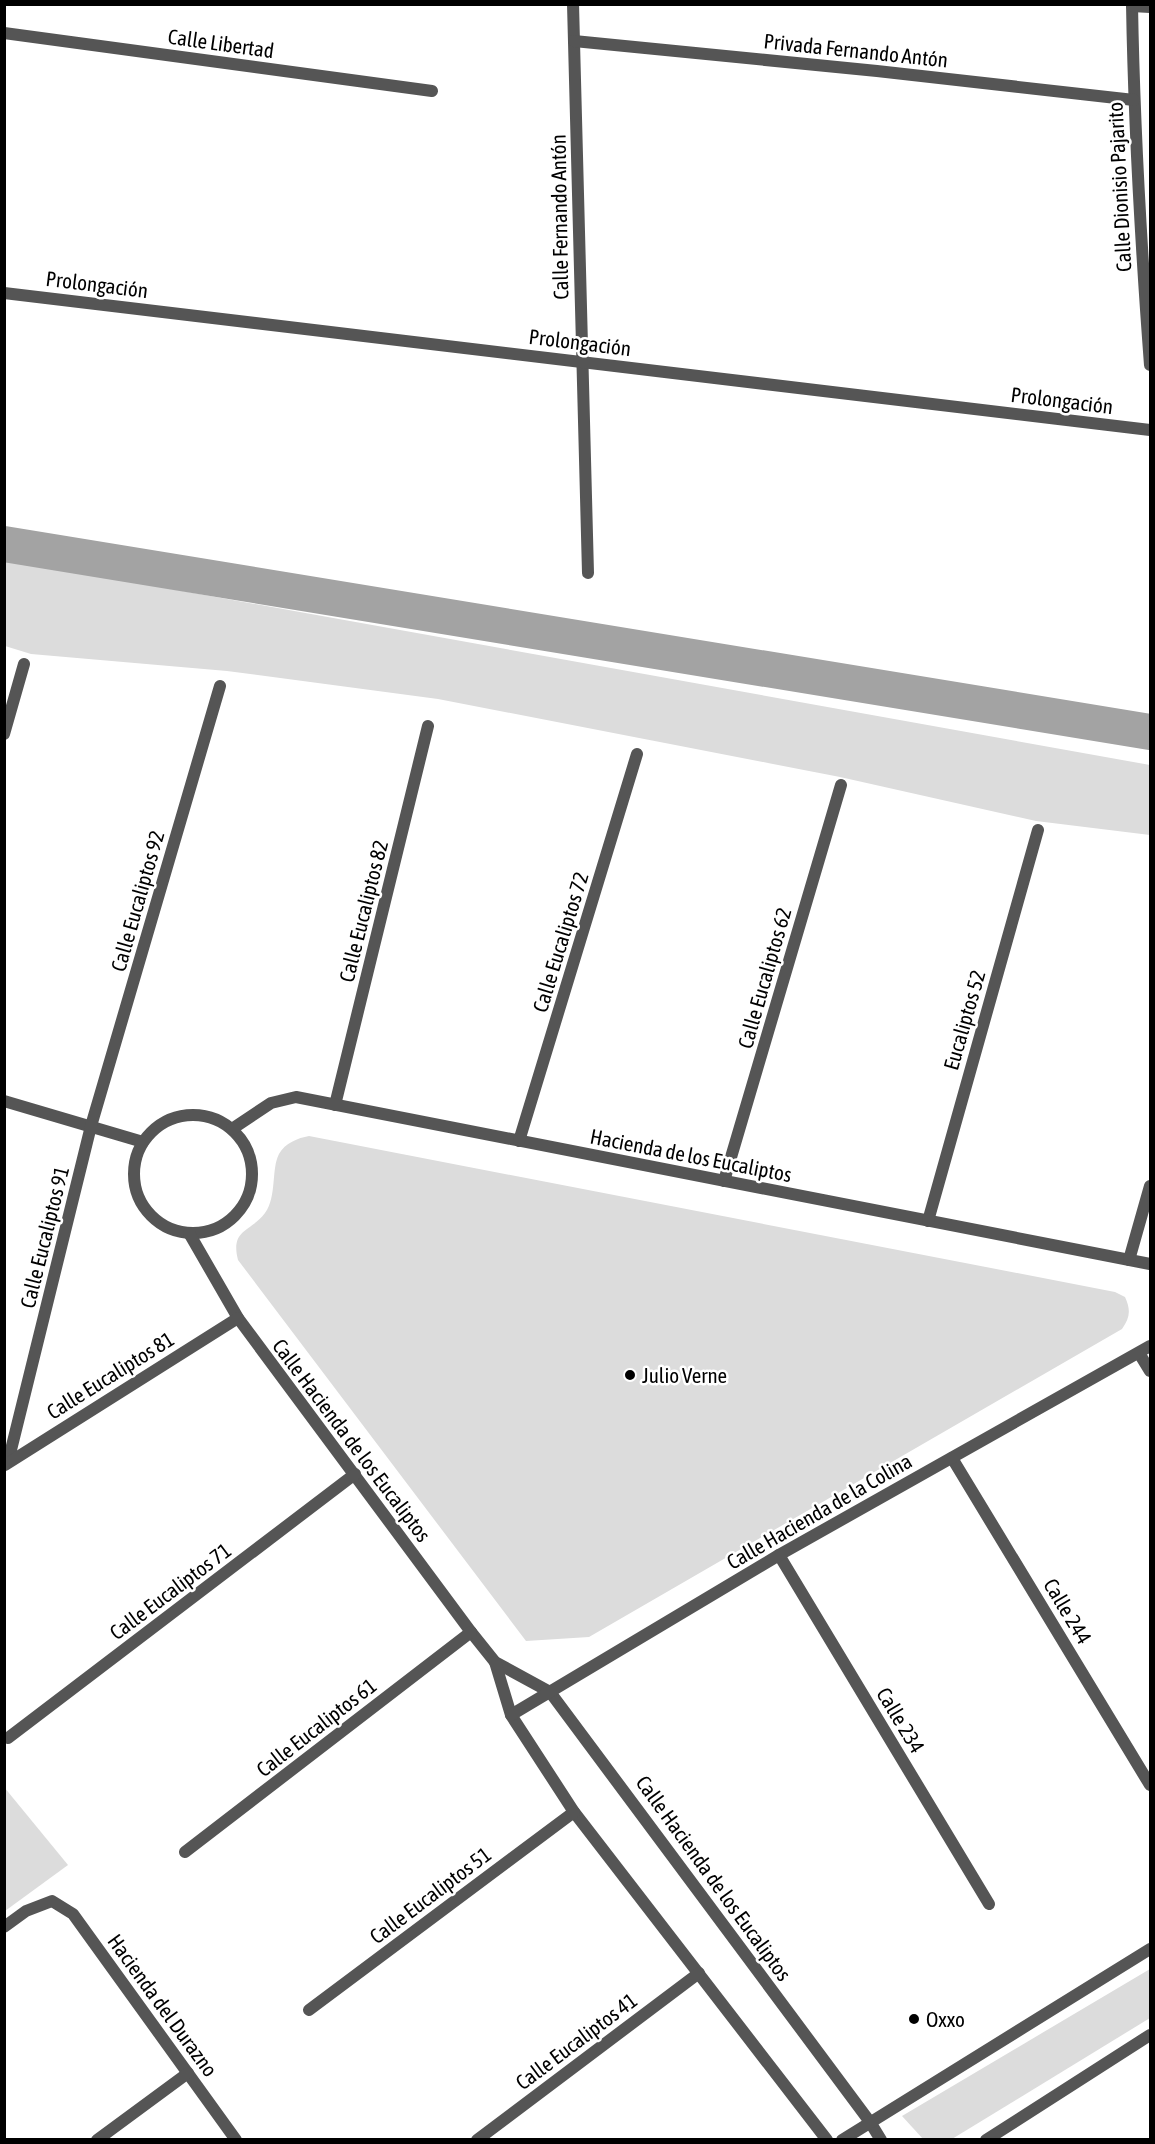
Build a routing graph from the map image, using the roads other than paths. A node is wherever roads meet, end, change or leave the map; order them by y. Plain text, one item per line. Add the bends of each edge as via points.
1 (573, 4) edge
2 (1132, 5) edge
3 (1150, 7) edge
4 (4, 33) edge
5 (574, 41) junction
6 (432, 92) dead end
7 (1134, 100) junction
8 (1146, 237) edge
9 (4, 293) edge
10 (583, 362) junction
11 (1150, 365) edge
12 (1150, 430) edge
13 (588, 573) dead end
14 (24, 664) dead end
15 (220, 686) dead end
16 (428, 726) dead end
17 (4, 734) edge
18 (637, 754) dead end
19 (841, 785) dead end
20 (1038, 830) dead end
21 (4, 1101) edge
22 (335, 1105) junction
23 (92, 1126) junction
24 (232, 1130) junction
25 (519, 1141) junction
26 (143, 1142) junction
27 (724, 1181) junction
28 (1150, 1186) edge
29 (928, 1221) junction
30 (189, 1233) junction
31 (1129, 1260) junction
32 (1150, 1264) edge
33 (238, 1318) junction
34 (1150, 1346) edge
35 (1139, 1353) junction
36 (1150, 1371) edge
37 (952, 1458) junction
38 (6, 1464) edge
39 (355, 1474) junction
40 (779, 1555) junction
41 (471, 1632) junction
42 (495, 1662) junction
43 (550, 1692) junction
44 (511, 1715) junction
45 (8, 1738) dead end
46 (1150, 1785) edge
47 (574, 1812) junction
48 (185, 1852) dead end
49 (989, 1904) dead end
50 (4, 1927) edge
51 (1150, 1949) edge
52 (699, 1973) junction
53 (309, 2010) dead end
54 (1150, 2035) edge
55 (188, 2073) junction
56 (870, 2122) junction
57 (97, 2139) edge
58 (236, 2139) edge
59 (477, 2139) edge
60 (828, 2139) edge
61 (842, 2139) edge
62 (881, 2139) edge
63 (986, 2139) edge

1 - 5 street, Calle Fernando Antón
2 - 3 street, Calle Dionisio Pajarito
2 - 7 street, Calle Dionisio Pajarito
4 - 6 street, Calle Libertad
5 - 7 street, Privada Fernando Antón
5 - 10 street, Calle Fernando Antón
7 - 8 street, Calle Dionisio Pajarito
8 - 11 street, Calle Dionisio Pajarito
9 - 10 street, Prolongación
10 - 12 street, Prolongación
10 - 13 street, Calle Fernando Antón
14 - 17 street
15 - 23 street, Calle Eucaliptos 92
16 - 22 street, Calle Eucaliptos 82
18 - 25 street, Calle Eucaliptos 72
19 - 27 street, Calle Eucaliptos 62
20 - 29 street, Eucaliptos 52
21 - 23 street
22 - 24 street, Hacienda de los Eucaliptos via 296,1097 271,1103
22 - 25 street, Hacienda de los Eucaliptos
23 - 26 street
23 - 38 street, Calle Eucaliptos 91
24 - 26 street via 210,1117 185,1115 161,1123
24 - 30 street via 247,1149 251,1173 247,1197 234,1217 213,1230
25 - 27 street, Hacienda de los Eucaliptos
26 - 30 street via 134,1165 135,1189 146,1212 165,1227
27 - 29 street, Hacienda de los Eucaliptos
28 - 31 street
29 - 31 street, Hacienda de los Eucaliptos
30 - 33 street, Calle Hacienda de los Eucaliptos
31 - 32 street, Hacienda de los Eucaliptos
33 - 38 street, Calle Eucaliptos 81
33 - 39 street, Calle Hacienda de los Eucaliptos
34 - 35 street, Calle Hacienda de la Colina
35 - 36 street
35 - 37 street, Calle Hacienda de la Colina
37 - 40 street, Calle Hacienda de la Colina
37 - 46 street, Calle 244
39 - 41 street, Calle Hacienda de los Eucaliptos
39 - 45 street, Calle Eucaliptos 71
40 - 43 street, Calle Hacienda de la Colina
40 - 49 street, Calle 234
41 - 42 street, Calle Hacienda de los Eucaliptos
41 - 48 street, Calle Eucaliptos 61
42 - 43 street, Calle Hacienda de los Eucaliptos
42 - 44 street, Calle Hacienda de los Eucaliptos
43 - 44 street, Calle Hacienda de la Colina
43 - 56 street, Calle Hacienda de los Eucaliptos
44 - 47 street, Calle Hacienda de los Eucaliptos
47 - 52 street, Calle Hacienda de los Eucaliptos
47 - 53 street, Calle Eucaliptos 51
50 - 55 street, Hacienda del Durazno via 26,1911 52,1901 73,1914
51 - 56 street
52 - 59 street, Calle Eucaliptos 41
52 - 60 street, Calle Hacienda de los Eucaliptos
54 - 63 street
55 - 57 street
55 - 58 street, Hacienda del Durazno
56 - 61 street
56 - 62 street, Calle Hacienda de los Eucaliptos

